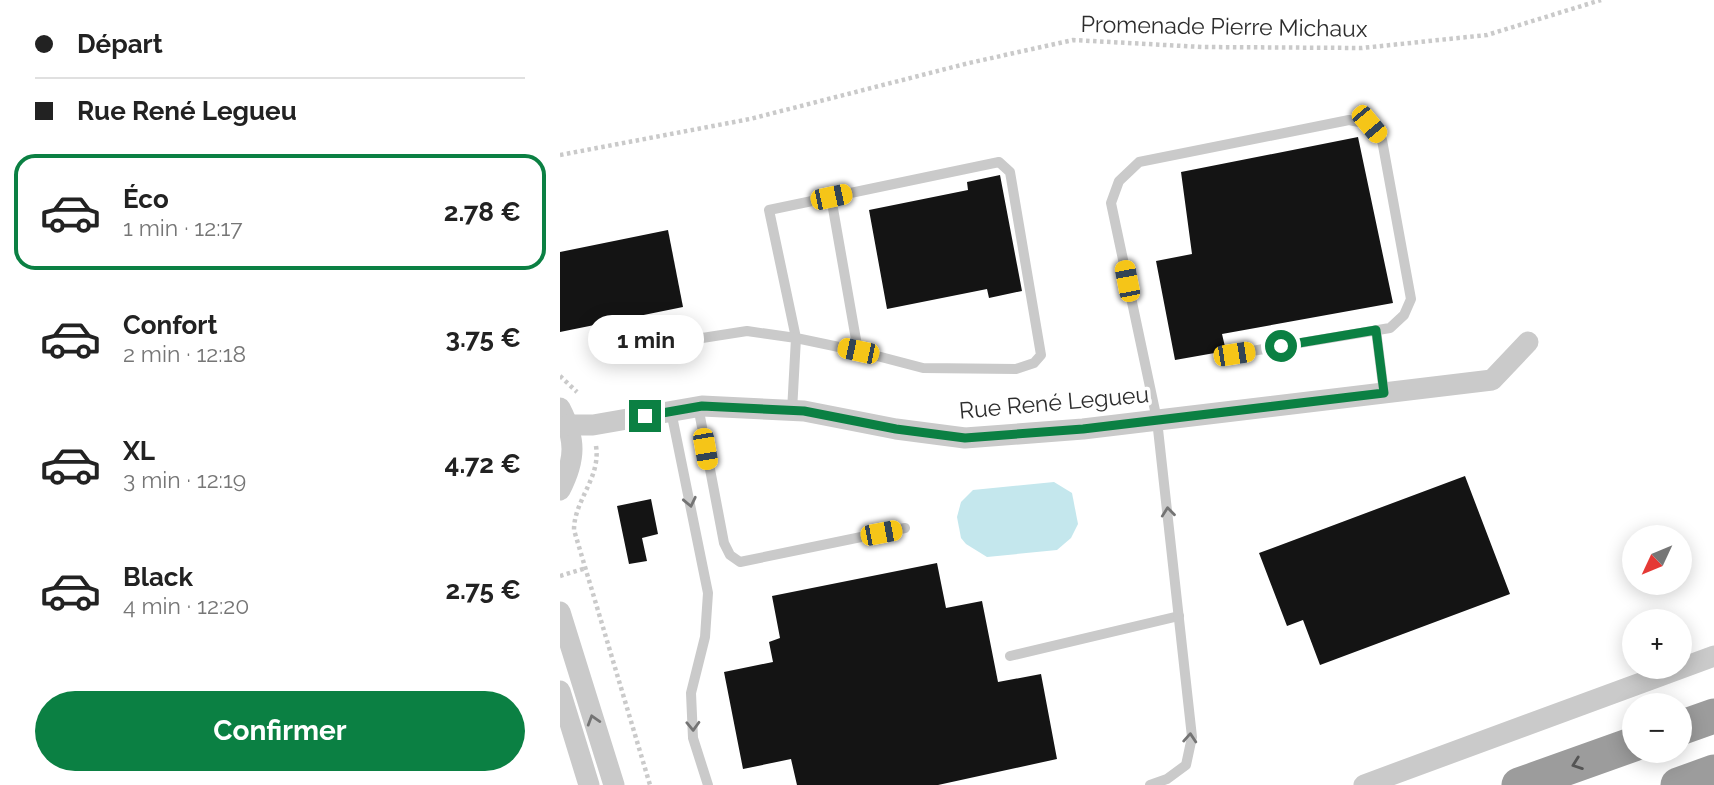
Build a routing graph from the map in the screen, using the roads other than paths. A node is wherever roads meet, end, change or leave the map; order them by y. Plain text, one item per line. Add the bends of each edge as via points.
1 (831, 197) junction
2 (1376, 330) junction
3 (796, 338) junction
4 (1528, 342) dead end
5 (858, 351) junction
6 (1234, 354) dead end
7 (600, 355) dead end
8 (1384, 393) junction
9 (698, 407) junction
10 (671, 411) junction
11 (792, 411) junction
12 (564, 417) edge
13 (1157, 420) junction
14 (560, 490) edge
15 (905, 528) dead end
16 (560, 612) edge
17 (1179, 616) junction
18 (1010, 656) dead end
19 (1714, 656) edge
20 (560, 691) edge
21 (1714, 716) edge
22 (1692, 723) edge
23 (1622, 748) edge
24 (1714, 772) edge
25 (589, 785) edge
26 (614, 785) edge
27 (708, 785) edge
28 (1150, 785) edge
29 (1364, 785) edge
30 (1520, 785) edge
31 (1678, 785) edge

1 - 3 lane via 769,210
1 - 5 lane
1 - 5 lane via 999,162 1010,172 1041,355 1034,363 1016,369 923,368
2 - 6 lane
2 - 8 lane
2 - 13 lane via 1390,328 1405,315 1411,299 1382,140 1369,124 1349,120 1139,162 1119,181 1111,203
3 - 5 lane
3 - 7 lane via 747,331
3 - 11 lane
4 - 8 street, Rue René Legueu via 1492,380
8 - 13 street, Rue René Legueu
9 - 10 street, Rue René Legueu
9 - 11 street, Rue René Legueu
9 - 15 lane via 724,543 740,562
10 - 12 street, Rue René Legueu via 593,425
10 -> 27 lane via 708,593 705,637 691,693 693,738
11 - 13 street, Rue René Legueu via 965,438
12 - 14 street via 573,449 570,472
17 -> 13 lane
26 -> 16 street
17 - 18 lane
28 -> 17 lane via 1186,765 1192,737
19 - 29 street
20 - 25 street
21 - 22 highway
23 -> 30 highway
24 - 31 highway

